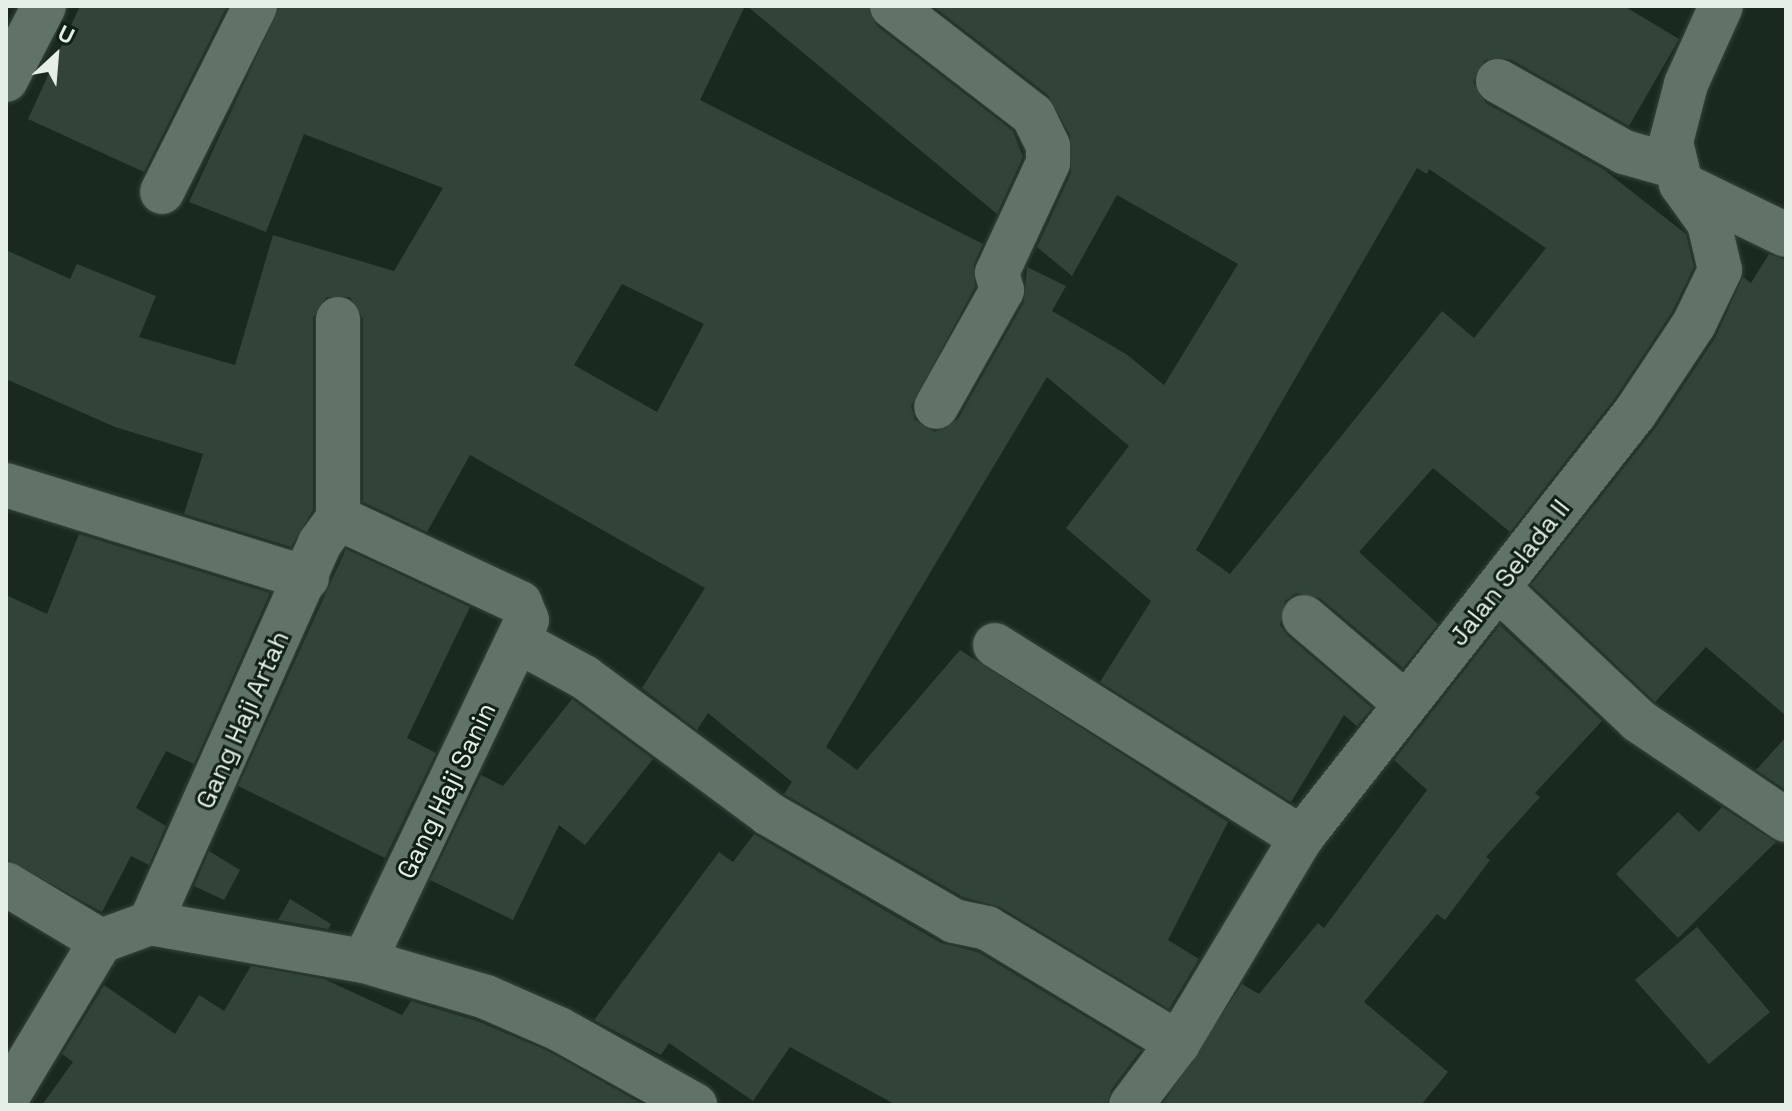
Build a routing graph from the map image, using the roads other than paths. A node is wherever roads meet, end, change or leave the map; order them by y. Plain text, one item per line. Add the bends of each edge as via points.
1 (44, 6) edge
2 (255, 6) edge
3 (892, 6) edge
4 (1721, 6) edge
5 (6, 80) edge
6 (1498, 81) dead end
7 (1679, 176) junction
8 (162, 192) dead end
9 (1786, 235) edge
10 (338, 319) dead end
11 (936, 407) dead end
12 (6, 485) edge
13 (338, 518) junction
14 (307, 578) junction
15 (1499, 589) junction
16 (1304, 617) dead end
17 (523, 631) junction
18 (995, 645) dead end
19 (1406, 704) junction
20 (1786, 820) edge
21 (1301, 838) junction
22 (6, 884) edge
23 (150, 923) junction
24 (101, 941) junction
25 (364, 961) junction
26 (1178, 1043) junction
27 (6, 1099) edge
28 (695, 1105) edge
29 (1131, 1105) edge

1 - 5 street
2 - 8 street
3 - 11 street via 1033,115 1048,146 1048,163 997,273 1002,290
4 - 7 street via 1676,115 1671,142
6 - 7 street via 1624,152
7 - 9 street
7 - 15 street, Jalan Selada II via 1709,223 1720,270 1694,324 1635,413
10 - 13 street
12 - 14 street
13 - 14 street, Gang Haji Artah via 320,543
13 - 17 street via 520,603
14 - 23 street, Gang Haji Artah
15 - 19 street, Jalan Selada II
15 - 20 street via 1639,721
16 - 19 street
17 - 25 street, Gang Haji Sanin
17 - 26 street via 769,814 954,921 987,928
18 - 21 street
19 - 21 street, Jalan Selada II
21 - 26 street, Jalan Selada II
22 - 24 street
23 - 24 street
23 - 25 street
24 - 27 street
25 - 28 street via 486,997 559,1029
26 - 29 street, Jalan Selada II

